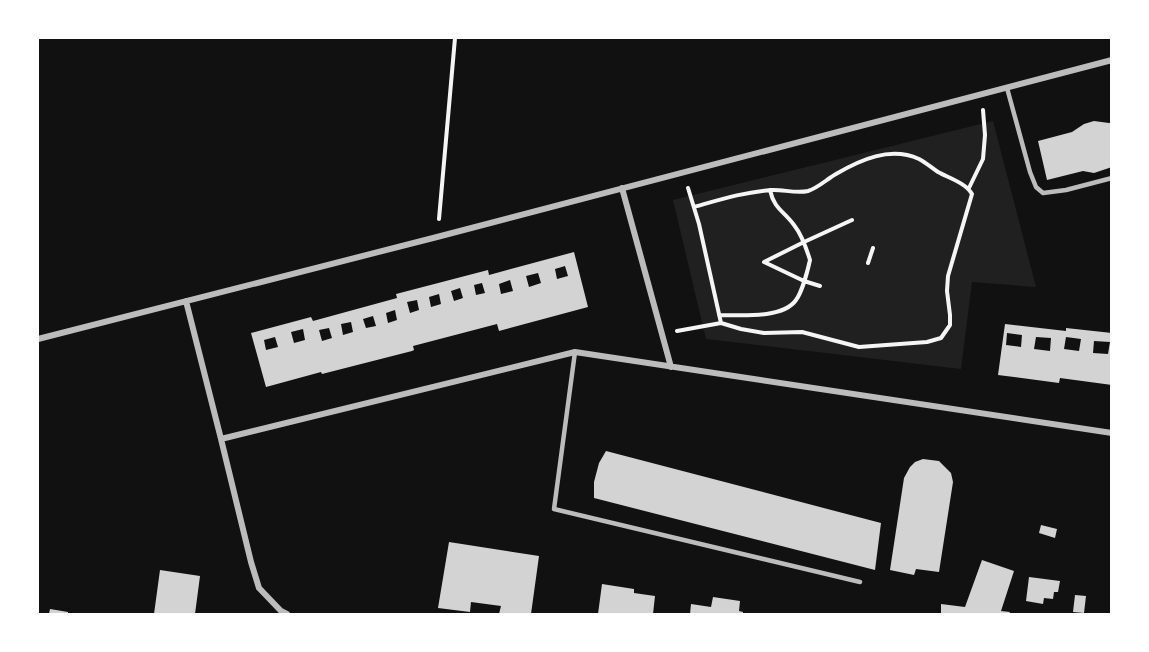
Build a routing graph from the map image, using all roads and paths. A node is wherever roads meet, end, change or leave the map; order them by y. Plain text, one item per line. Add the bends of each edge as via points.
1 (455, 38) edge
2 (1112, 60) edge
3 (1007, 88) junction
4 (980, 95) junction
5 (683, 173) junction
6 (1112, 178) edge
7 (622, 188) junction
8 (969, 188) junction
9 (770, 190) junction
10 (694, 207) junction
11 (852, 220) dead end
12 (437, 237) junction
13 (804, 242) junction
14 (873, 248) dead end
15 (868, 263) dead end
16 (804, 280) junction
17 (820, 286) dead end
18 (186, 301) junction
19 (719, 315) junction
20 (721, 323) junction
21 (662, 333) junction
22 (38, 339) edge
23 (575, 352) junction
24 (671, 367) junction
25 (1112, 433) edge
26 (221, 439) junction
27 (860, 582) dead end
28 (288, 615) edge

1 - 12 path
2 - 3 street
3 - 4 street
3 - 6 lane via 1030,172 1043,193
4 - 5 street
4 - 8 path via 986,135 983,159
5 - 7 street
5 - 10 path
7 - 12 street
7 - 21 street
8 - 9 path via 919,159 896,154 855,163 807,191
8 - 20 path via 972,198 948,276 950,325 941,338 859,347 802,332 764,333
9 - 10 path
9 - 13 path via 772,200
10 - 19 path
11 - 13 path
12 - 18 street
13 - 16 path via 810,260
13 - 16 path via 764,262
14 - 15 path
16 - 17 path
16 - 19 path via 796,300 786,309 765,314
18 - 22 street
18 - 26 street
19 - 20 path
20 - 21 path
21 - 24 street
23 - 24 street
23 - 26 street
23 - 27 lane via 554,509
24 - 25 street
26 - 28 street via 259,588

